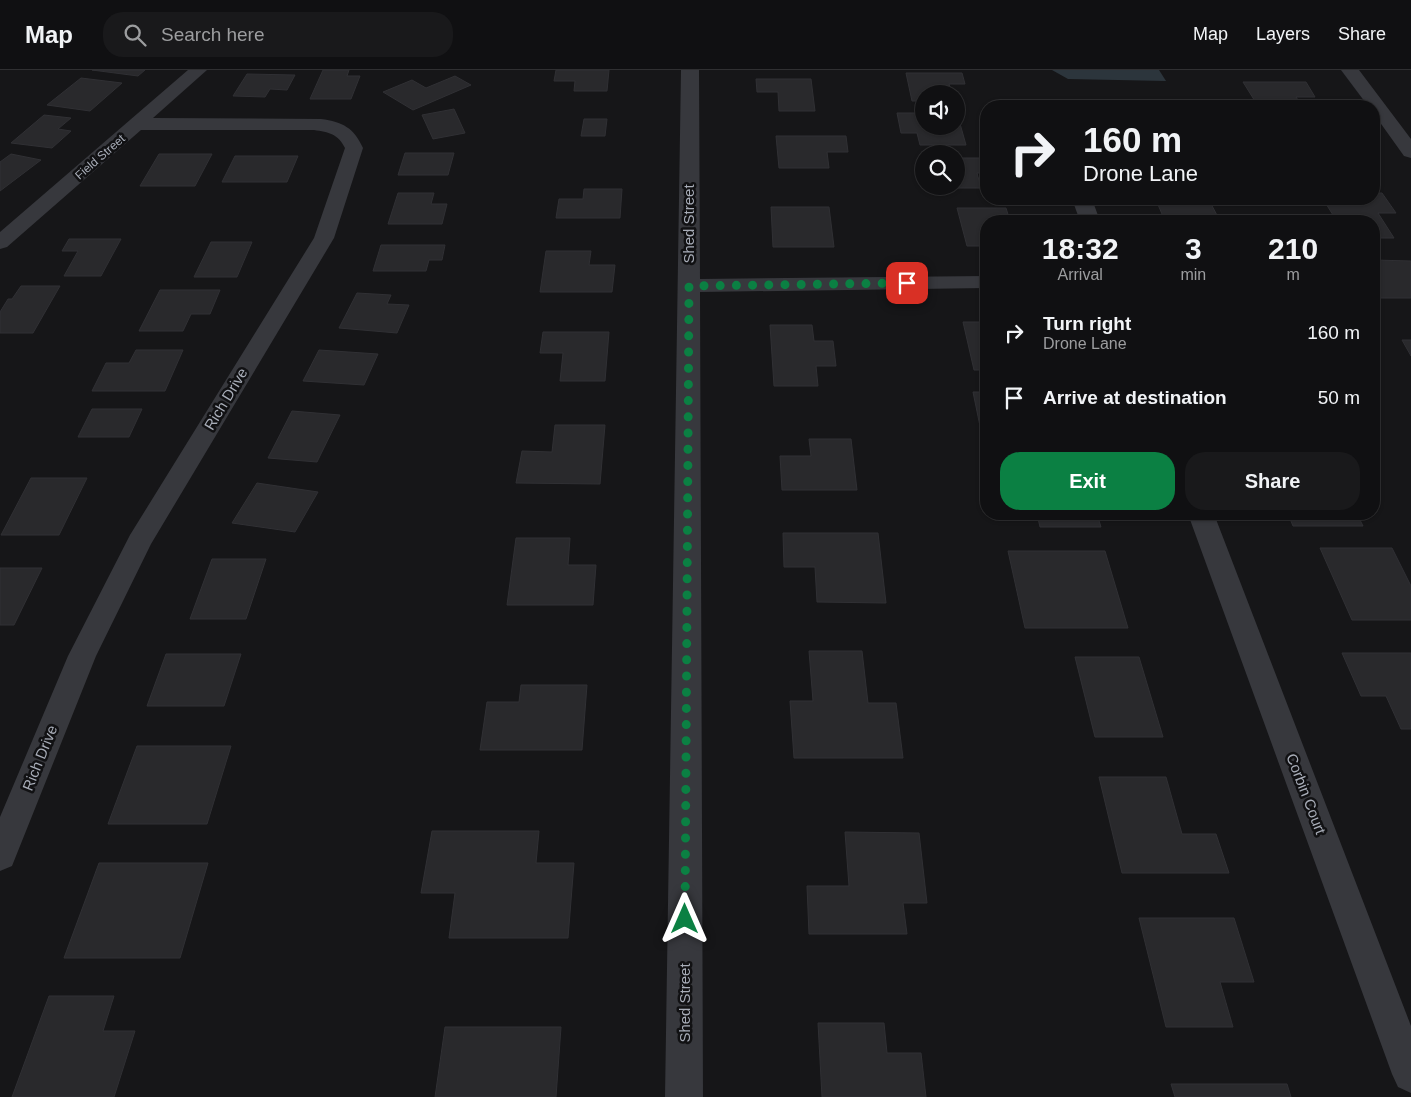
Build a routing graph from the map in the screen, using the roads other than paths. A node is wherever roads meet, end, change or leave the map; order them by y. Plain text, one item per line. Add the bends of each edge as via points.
1 (198, 70) edge
2 (690, 70) edge
3 (1350, 70) edge
4 (1372, 100) edge
5 (1380, 110) edge
6 (139, 124) junction
7 (1411, 152) edge
8 (0, 243) edge
9 (980, 282) edge
10 (689, 286) junction
11 (1203, 520) edge
12 (0, 856) edge
13 (1411, 1074) edge
14 (684, 1097) edge

1 - 6 street, Field Street
2 - 10 street, Shed Street
3 - 4 street
5 - 7 street
6 - 8 street, Field Street
6 - 12 street, Rich Drive via 314,124 335,127 348,134 354,148 324,238 139,542 82,656
9 - 10 street
10 - 14 street, Shed Street
11 - 13 street, Corbin Court

